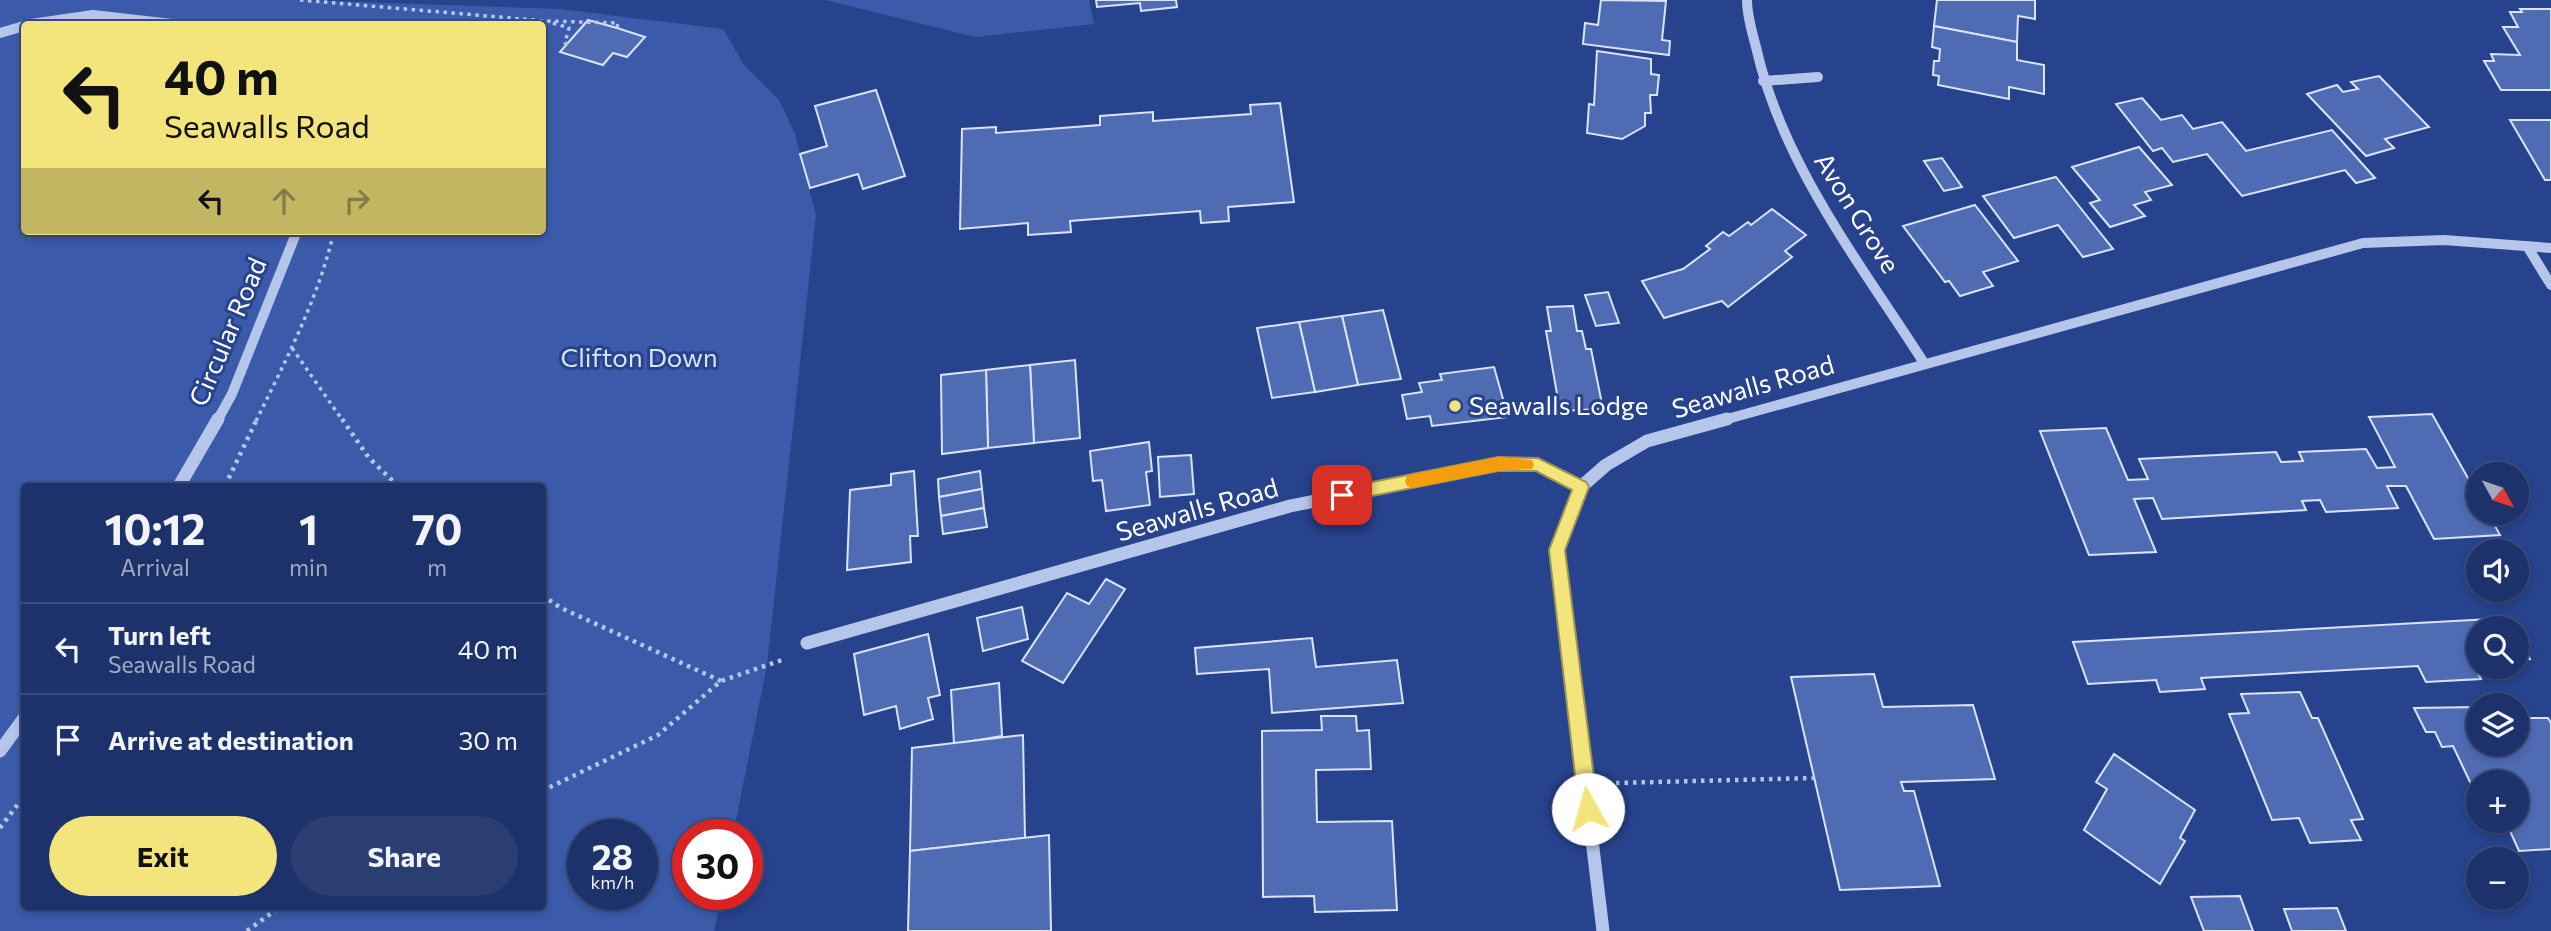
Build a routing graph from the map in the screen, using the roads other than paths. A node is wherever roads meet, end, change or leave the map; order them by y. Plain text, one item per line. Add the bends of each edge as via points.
1 (1747, 0) edge
2 (52, 21) edge
3 (146, 21) edge
4 (21, 27) edge
5 (0, 33) edge
6 (1818, 77) dead end
7 (1763, 81) junction
8 (295, 235) edge
9 (2527, 246) junction
10 (2551, 248) edge
11 (2551, 285) edge
12 (1924, 363) junction
13 (181, 483) edge
14 (1581, 487) junction
15 (807, 643) road end
16 (21, 722) edge
17 (0, 751) edge
18 (1604, 931) edge

1 - 7 street, Avon Grove
2 - 3 street via 93,15
4 - 5 street
6 - 7 street
7 - 12 street, Avon Grove via 1785,139
8 - 13 street, Circular Road via 232,394
9 - 10 street, Seawalls Road
9 - 11 street
9 - 12 street, Seawalls Road via 2444,240 2363,243
12 - 14 street, Seawalls Road via 1647,441 1606,465
14 - 15 street, Seawalls Road via 1538,465 1498,464 1290,506
14 - 18 street via 1557,550
16 - 17 street

